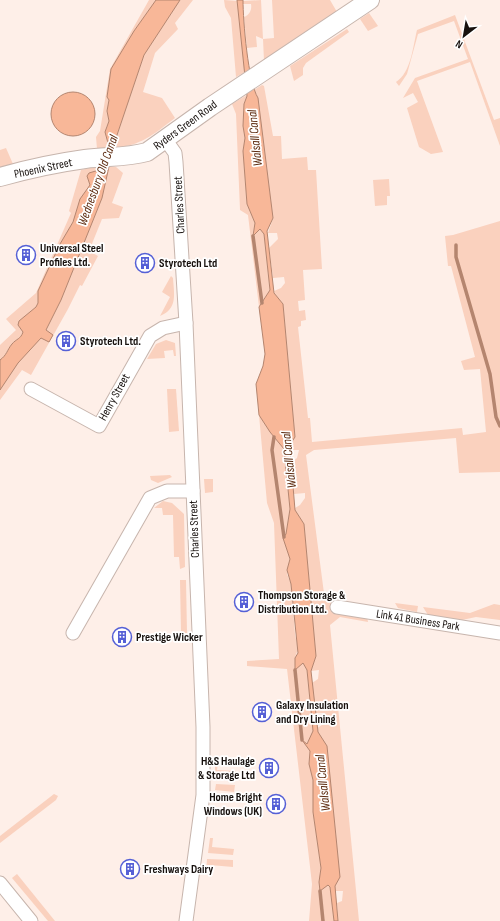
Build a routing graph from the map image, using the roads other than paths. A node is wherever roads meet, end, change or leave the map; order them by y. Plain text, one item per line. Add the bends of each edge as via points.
1 (370, 0) edge
2 (166, 139) junction
3 (86, 159) joint
4 (0, 177) edge
5 (186, 323) junction
6 (31, 389) dead end
7 (193, 491) junction
8 (337, 607) dead end
9 (73, 633) dead end
10 (500, 633) edge
11 (0, 883) edge
12 (31, 921) edge
13 (186, 921) edge

1 - 2 main road, Ryders Green Road
2 - 3 main road, Ryders Green Road via 147,152
2 - 5 street, Charles Street via 175,153
3 - 4 main road, Phoenix Street
5 - 6 street, Henry Street via 163,328 150,336 99,426
5 - 7 street, Charles Street
7 - 9 street via 167,491 150,498
7 - 13 street, Charles Street via 203,727 203,795
8 - 10 street, Link 41 Business Park
11 - 12 street

